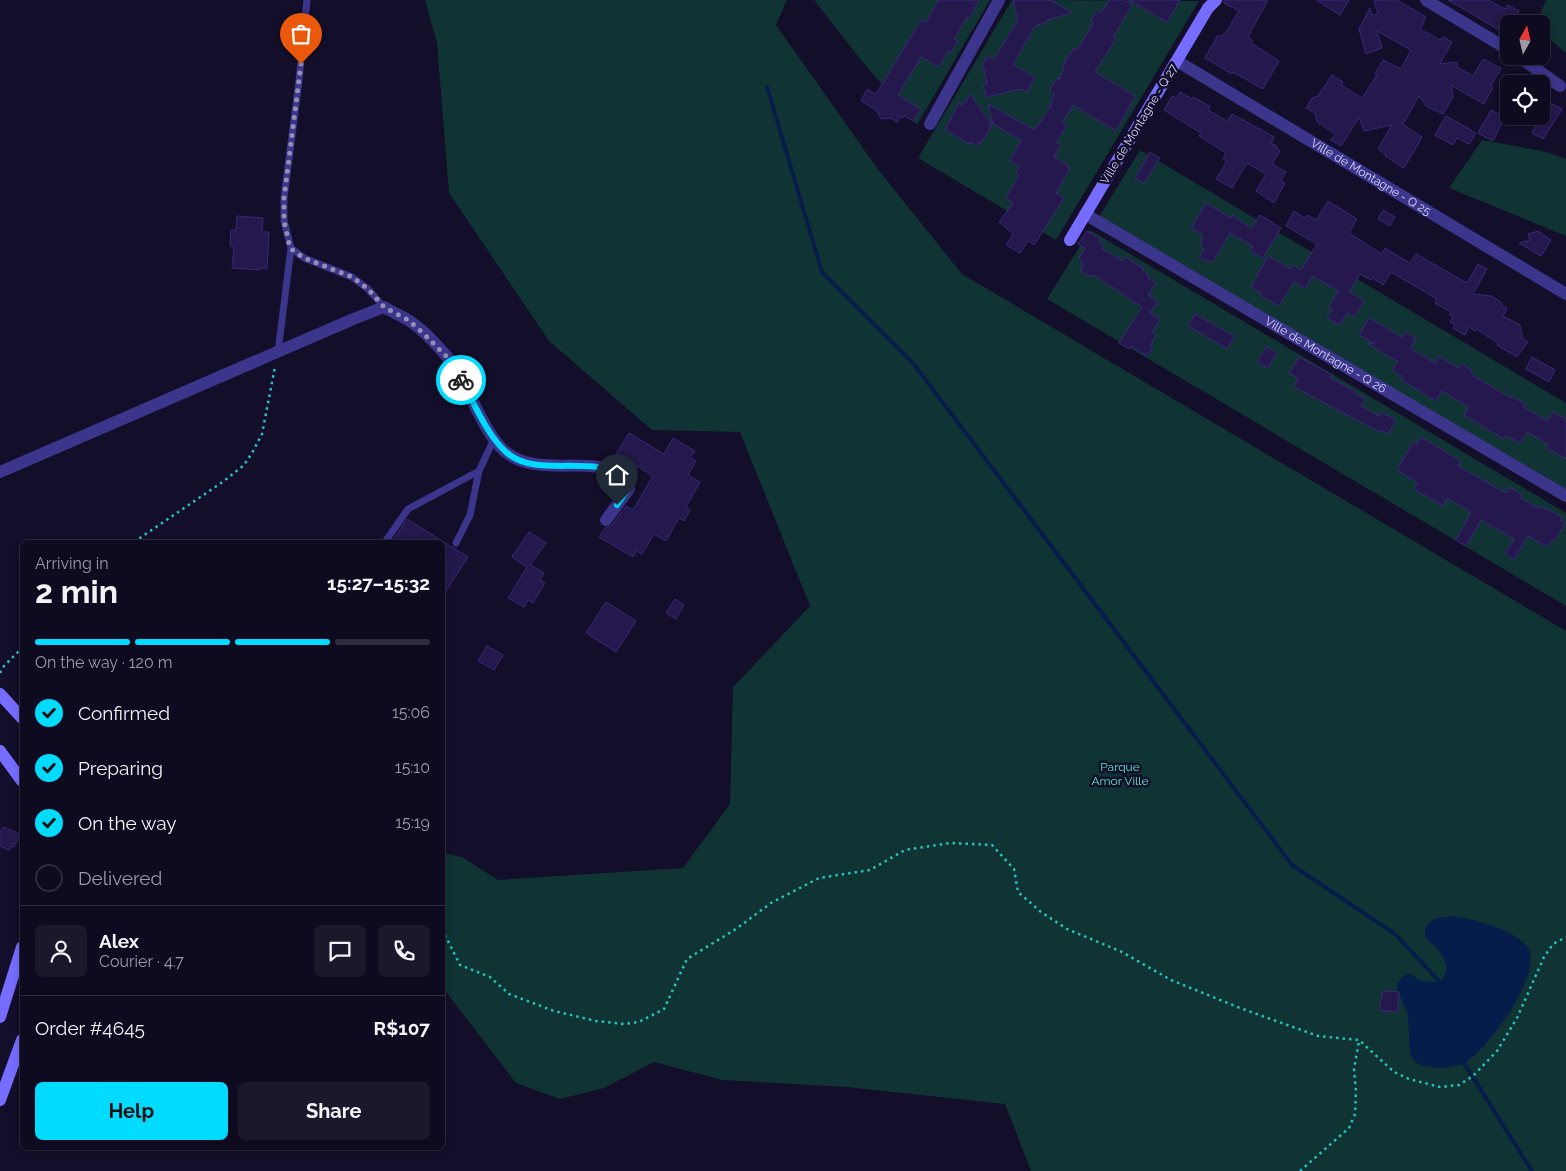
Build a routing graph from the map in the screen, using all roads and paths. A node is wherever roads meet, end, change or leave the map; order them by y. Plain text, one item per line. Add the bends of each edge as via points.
1 (307, 0) edge
2 (1000, 0) edge
3 (1426, 0) edge
4 (1211, 3) edge
5 (1500, 45) edge
6 (1177, 62) junction
7 (1531, 65) edge
8 (1560, 86) dead end
9 (930, 124) dead end
10 (1085, 214) junction
11 (1070, 240) dead end
12 (290, 248) junction
13 (1566, 294) edge
14 (384, 307) junction
15 (278, 352) junction
16 (494, 440) junction
17 (479, 471) junction
18 (0, 472) edge
19 (1566, 496) edge
20 (606, 520) dead end
21 (137, 540) edge
22 (386, 540) edge
23 (456, 543) dead end
24 (20, 650) edge
25 (0, 673) edge
26 (0, 694) edge
27 (20, 716) edge
28 (0, 751) edge
29 (20, 778) edge
30 (445, 935) edge
31 (1566, 937) edge
32 (20, 953) edge
33 (0, 1017) edge
34 (1359, 1040) junction
35 (20, 1045) edge
36 (0, 1100) edge
37 (1300, 1171) edge

1 - 12 lane via 284,198 284,221
2 - 9 street
3 - 5 street
4 - 6 street, Ville de Montagne - Q 27
6 - 10 street, Ville de Montagne - Q 27
6 - 13 street, Ville de Montagne - Q 25
7 - 8 street
10 - 11 street, Ville de Montagne - Q 27
10 - 19 street, Ville de Montagne - Q 26
12 - 14 lane via 304,258 352,277
12 - 15 lane
14 - 15 street
14 - 16 street via 416,326 450,360
15 - 18 street
15 - 21 path via 262,434 244,465
16 - 17 lane
16 - 20 street via 507,453 531,464 601,467 620,473 628,479 628,489
17 - 22 lane via 408,509
17 - 23 lane via 470,515
24 - 25 path
26 - 27 street
28 - 29 street
30 - 34 path via 460,965 490,977 510,994 554,1011 596,1021 639,1022 664,1009 687,959 771,903 811,882 870,870 905,850 950,843 992,845 1014,869 1018,892 1067,930 1122,952 1171,980 1240,1008 1318,1036
31 - 34 path via 1553,944 1544,957 1517,1018 1497,1051 1473,1076 1459,1085 1440,1087 1409,1079 1394,1072
32 - 33 street
34 - 37 path via 1354,1068 1355,1114 1349,1128
35 - 36 street

